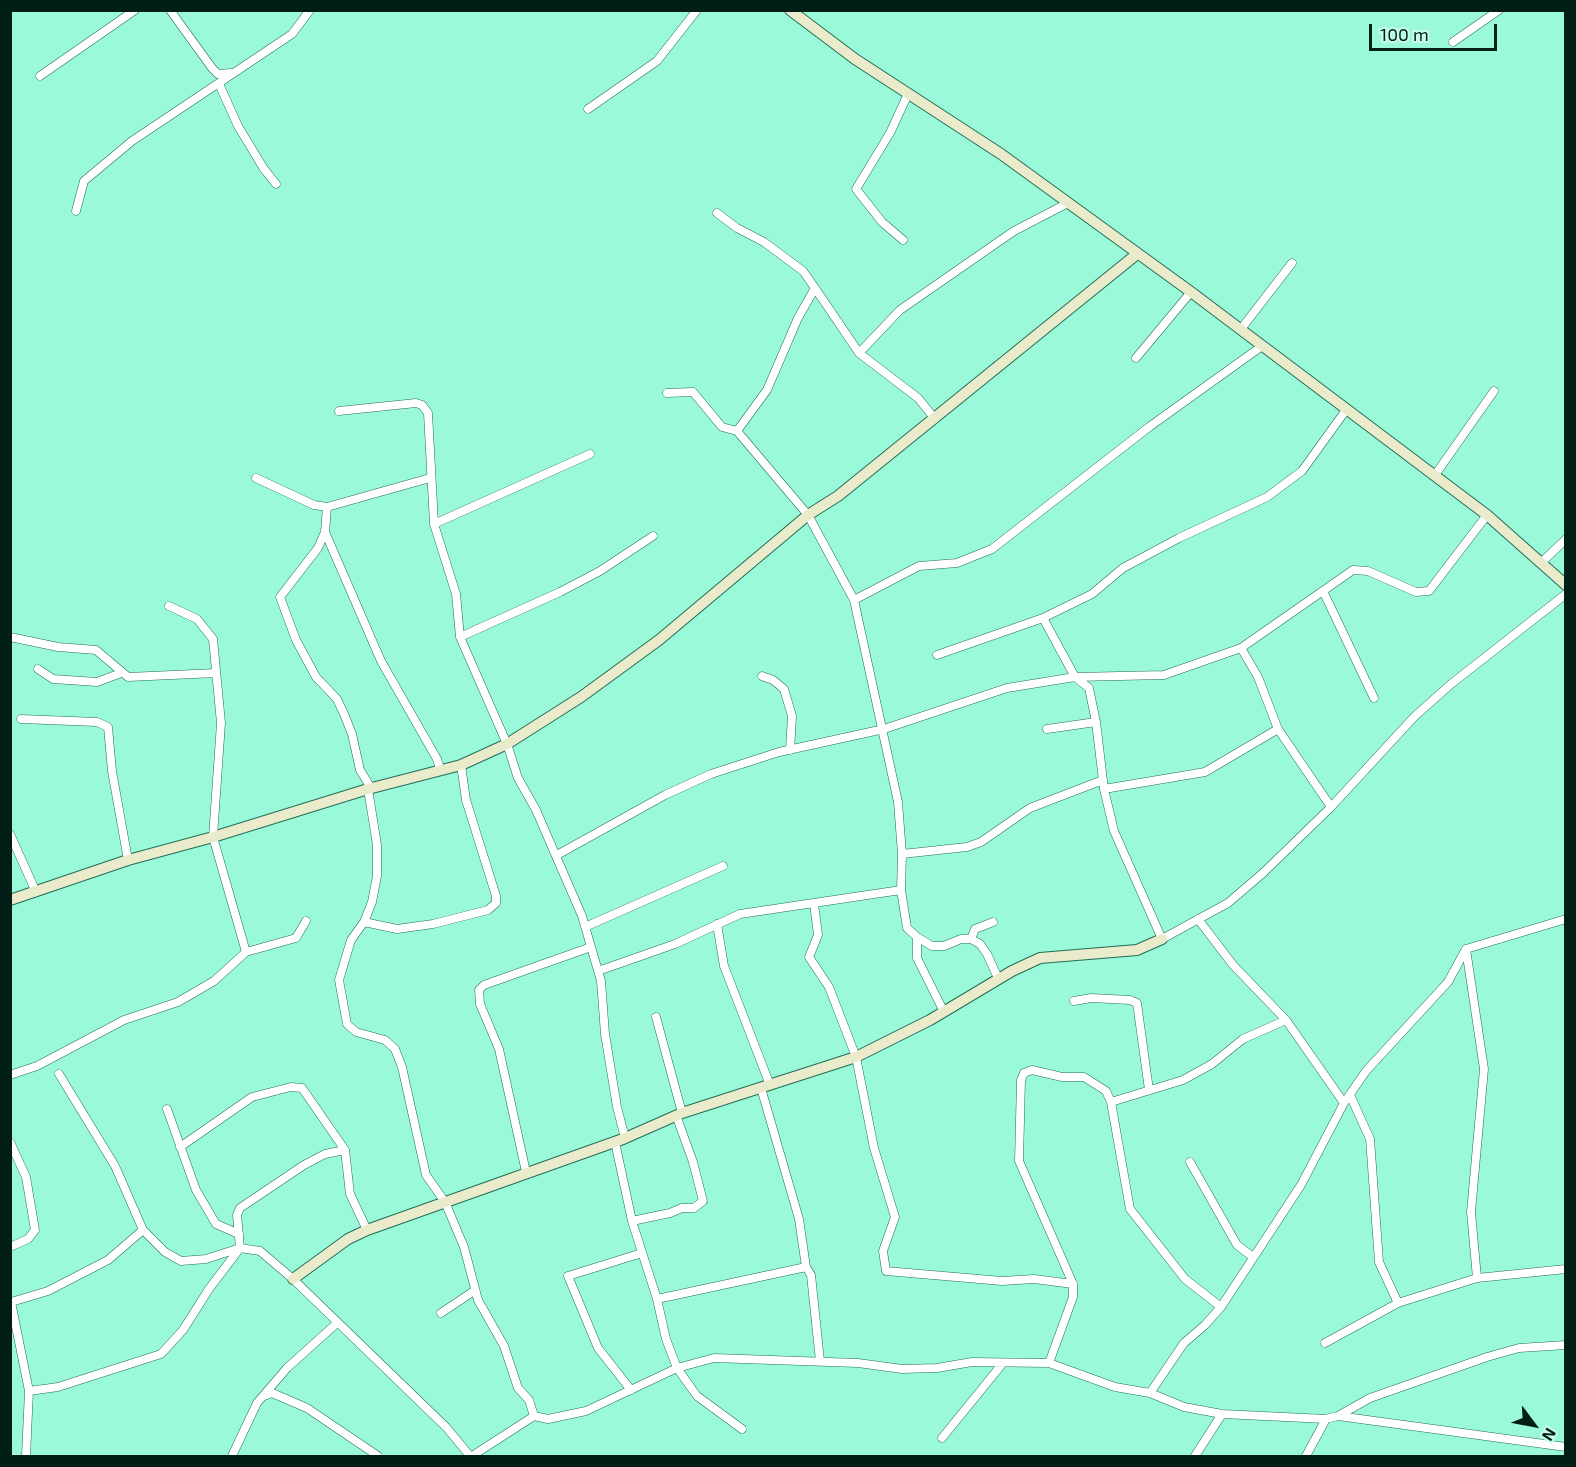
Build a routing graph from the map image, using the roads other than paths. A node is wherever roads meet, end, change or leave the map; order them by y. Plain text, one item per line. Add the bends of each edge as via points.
1 (135, 10) edge
2 (170, 10) edge
3 (697, 10) edge
4 (790, 10) edge
5 (1500, 10) edge
6 (307, 12) edge
7 (1453, 42) dead end
8 (232, 73) junction
9 (40, 76) dead end
10 (219, 84) junction
11 (908, 94) junction
12 (588, 109) dead end
13 (276, 184) dead end
14 (1068, 203) junction
15 (76, 211) dead end
16 (717, 213) dead end
17 (903, 240) dead end
18 (1137, 254) junction
19 (1292, 262) dead end
20 (815, 288) junction
21 (1191, 292) junction
22 (1240, 329) junction
23 (1262, 346) junction
24 (859, 353) junction
25 (1136, 358) dead end
26 (1494, 391) dead end
27 (668, 393) dead end
28 (1346, 410) junction
29 (339, 411) dead end
30 (935, 419) junction
31 (737, 431) junction
32 (590, 454) dead end
33 (1435, 475) junction
34 (256, 478) dead end
35 (430, 478) junction
36 (327, 507) junction
37 (808, 515) junction
38 (1487, 515) junction
39 (434, 524) junction
40 (325, 532) junction
41 (653, 536) dead end
42 (1566, 539) edge
43 (1541, 563) junction
44 (1566, 585) edge
45 (1323, 591) junction
46 (1566, 594) edge
47 (854, 600) junction
48 (169, 606) dead end
49 (1043, 618) junction
50 (10, 637) edge
51 (460, 638) junction
52 (1241, 648) junction
53 (937, 655) dead end
54 (38, 669) dead end
55 (121, 673) junction
56 (216, 673) junction
57 (762, 676) dead end
58 (1075, 676) junction
59 (1374, 698) dead end
60 (21, 719) dead end
61 (1096, 722) junction
62 (884, 729) junction
63 (1047, 729) dead end
64 (1278, 729) junction
65 (507, 744) junction
66 (790, 750) junction
67 (461, 765) junction
68 (440, 769) junction
69 (1104, 784) junction
70 (370, 788) junction
71 (1331, 807) junction
72 (10, 834) edge
73 (213, 837) junction
74 (902, 854) junction
75 (557, 855) junction
76 (128, 860) junction
77 (723, 866) dead end
78 (901, 890) junction
79 (36, 892) junction
80 (10, 900) edge
81 (814, 904) junction
82 (1198, 919) junction
83 (1566, 919) edge
84 (306, 921) dead end
85 (364, 922) junction
86 (993, 922) dead end
87 (717, 924) junction
88 (585, 927) junction
89 (917, 937) junction
90 (971, 939) junction
91 (1162, 939) junction
92 (932, 946) junction
93 (591, 947) junction
94 (1466, 949) junction
95 (246, 952) junction
96 (917, 958) junction
97 (598, 971) junction
98 (998, 978) junction
99 (1074, 1001) dead end
100 (944, 1012) junction
101 (657, 1017) dead end
102 (1286, 1020) junction
103 (856, 1057) junction
104 (59, 1074) dead end
105 (10, 1075) edge
106 (765, 1086) junction
107 (1149, 1090) junction
108 (1350, 1095) junction
109 (1111, 1102) junction
110 (1344, 1103) junction
111 (167, 1109) dead end
112 (679, 1114) junction
113 (620, 1140) junction
114 (10, 1142) edge
115 (180, 1147) junction
116 (345, 1150) junction
117 (1190, 1162) dead end
118 (526, 1172) junction
119 (445, 1202) junction
120 (632, 1221) junction
121 (143, 1230) junction
122 (367, 1230) junction
123 (239, 1234) junction
124 (10, 1247) edge
125 (240, 1248) junction
126 (642, 1253) junction
127 (1252, 1257) junction
128 (806, 1267) junction
129 (1566, 1269) edge
130 (1477, 1278) junction
131 (293, 1279) junction
132 (1072, 1284) junction
133 (474, 1291) junction
134 (657, 1299) junction
135 (1398, 1303) junction
136 (1221, 1307) junction
137 (441, 1313) dead end
138 (337, 1323) junction
139 (1326, 1343) dead end
140 (1566, 1345) edge
141 (820, 1361) junction
142 (1003, 1362) junction
143 (1049, 1363) junction
144 (677, 1368) junction
145 (631, 1390) junction
146 (28, 1391) junction
147 (1150, 1393) junction
148 (264, 1396) junction
149 (1222, 1414) junction
150 (534, 1416) junction
151 (1338, 1416) junction
152 (1326, 1419) junction
153 (742, 1429) dead end
154 (942, 1438) dead end
155 (1566, 1447) edge
156 (26, 1456) edge
157 (232, 1456) edge
158 (378, 1456) edge
159 (471, 1456) edge
160 (1196, 1456) edge
161 (1306, 1456) edge

1 - 9 street
2 - 8 street via 212,68 218,74
3 - 12 street via 657,61
4 - 11 street
5 - 7 street
6 - 8 street via 292,34
8 - 10 street
10 - 13 street via 238,126
10 - 15 street via 132,141 84,181
11 - 14 street via 1001,153
11 - 17 street via 856,192
14 - 18 street
14 - 24 street via 1014,231 900,310
16 - 20 street via 803,271
18 - 21 street
18 - 30 street
19 - 22 street
20 - 24 street
20 - 31 street via 767,390
21 - 22 street
21 - 25 street
22 - 23 street
23 - 28 street
23 - 47 street via 1149,427 992,549 957,563 919,566
24 - 30 street via 918,398
26 - 33 street
27 - 31 street via 693,392 722,427
28 - 33 street
28 - 49 street via 1302,471 1267,497 1160,548 1123,568 1092,594
29 - 35 street via 422,405 428,413
30 - 37 street
31 - 37 street
32 - 39 street
33 - 38 street
34 - 36 street via 314,505
35 - 36 street
35 - 39 street
36 - 40 street
37 - 47 street
37 - 65 street via 659,640
38 - 43 street
38 - 45 street via 1429,591 1416,592 1353,570
39 - 51 street via 456,594
40 - 68 street via 381,661
40 - 70 street via 318,548 280,597 296,640 316,677 337,699 360,770
41 - 51 street via 570,587
42 - 43 street
43 - 44 street
45 - 52 street
45 - 59 street
46 - 71 street via 1414,717
47 - 62 street
48 - 56 street via 188,613 205,627 213,639
49 - 53 street
49 - 58 street
50 - 55 street via 96,650
51 - 65 street
52 - 58 street via 1164,675
52 - 64 street via 1258,677
54 - 55 street via 53,679 97,682
55 - 56 street via 135,678
56 - 73 street via 221,723
57 - 66 street via 784,689 792,716
58 - 61 street via 1089,688
58 - 62 street via 1007,688
60 - 76 street via 97,722 108,728
61 - 63 street
61 - 69 street
62 - 66 street
62 - 74 street via 898,802
64 - 69 street via 1205,772
64 - 71 street
65 - 67 street
65 - 75 street via 518,778
66 - 75 street via 711,774
67 - 68 street
67 - 85 street via 466,800 496,903 488,910 434,924 397,928
68 - 70 street
69 - 74 street via 1030,808 981,842 967,847
69 - 91 street via 1114,831
70 - 73 street
70 - 85 street via 377,876
71 - 82 street via 1228,903
72 - 79 street
73 - 76 street
73 - 95 street
74 - 78 street
75 - 88 street
76 - 79 street
77 - 88 street
78 - 81 street
78 - 89 street via 907,928
79 - 80 street
81 - 87 street via 740,914
81 - 103 street via 818,935 809,957 829,987
82 - 91 street
82 - 102 street via 1233,964
83 - 94 street
84 - 95 street via 296,938
85 - 119 street via 351,940 339,980 347,1024 356,1032 385,1040 394,1049 402,1068 426,1175
86 - 90 street via 975,929
87 - 97 street via 675,944
87 - 106 street via 724,966
88 - 93 street
89 - 92 street
89 - 96 street
90 - 92 street
90 - 98 street via 987,954
91 - 98 street via 1137,950 1040,958
92 - 96 street
93 - 97 street
93 - 118 street via 479,990 480,1004 499,1049
94 - 108 street via 1448,982 1366,1071
94 - 130 street via 1484,1069 1471,1212
95 - 105 street via 214,981 177,1002 124,1020 37,1066
96 - 100 street
97 - 113 street
98 - 100 street
99 - 107 street via 1091,998 1137,1003
100 - 103 street
101 - 112 street
102 - 107 street via 1243,1040 1183,1080
102 - 110 street
103 - 106 street
103 - 132 street via 874,1148 895,1217 883,1251 886,1271
104 - 121 street via 115,1166
106 - 112 street
106 - 128 street via 799,1219
107 - 109 street
108 - 110 street
108 - 135 street via 1370,1138 1379,1262
109 - 132 street via 1099,1085 1084,1077 1032,1070 1021,1080 1019,1161
109 - 136 street via 1130,1209 1185,1278
110 - 127 street via 1301,1185
111 - 115 street
112 - 113 street
112 - 120 street via 703,1201 694,1208
113 - 118 street
113 - 120 street
114 - 124 street via 26,1177 35,1230 28,1239
115 - 116 street via 252,1097 291,1087 302,1088
115 - 123 street via 196,1190 216,1224
116 - 122 street via 350,1194
116 - 123 street via 325,1154 304,1165 240,1208
117 - 127 street via 1237,1245
118 - 119 street
119 - 122 street
119 - 133 street via 464,1247
120 - 126 street
121 - 125 street via 165,1252 181,1261 206,1259
121 - 146 street via 108,1260 48,1291 11,1302
122 - 131 street
123 - 125 street
125 - 131 street via 260,1251
125 - 146 street via 183,1330 161,1354 58,1387
126 - 134 street
126 - 145 street via 568,1276 598,1348
127 - 136 street
128 - 134 street
128 - 141 street via 811,1275
129 - 130 street
130 - 135 street
131 - 138 street
132 - 143 street via 1073,1297
133 - 137 street
133 - 150 street via 504,1346 518,1388 529,1401
134 - 144 street
135 - 139 street
136 - 147 street via 1184,1343
138 - 148 street via 286,1368
138 - 159 street via 446,1426
140 - 151 street via 1520,1348 1487,1357 1370,1398
141 - 142 street via 902,1369
141 - 144 street via 714,1358
142 - 143 street
142 - 154 street
143 - 147 street via 1115,1387
144 - 145 street
144 - 153 street via 698,1396
145 - 150 street via 586,1411 548,1419
146 - 156 street
147 - 149 street via 1184,1407
148 - 157 street
148 - 158 street via 272,1394 307,1408
149 - 152 street
149 - 160 street
150 - 159 street
151 - 152 street
151 - 155 street
152 - 161 street

